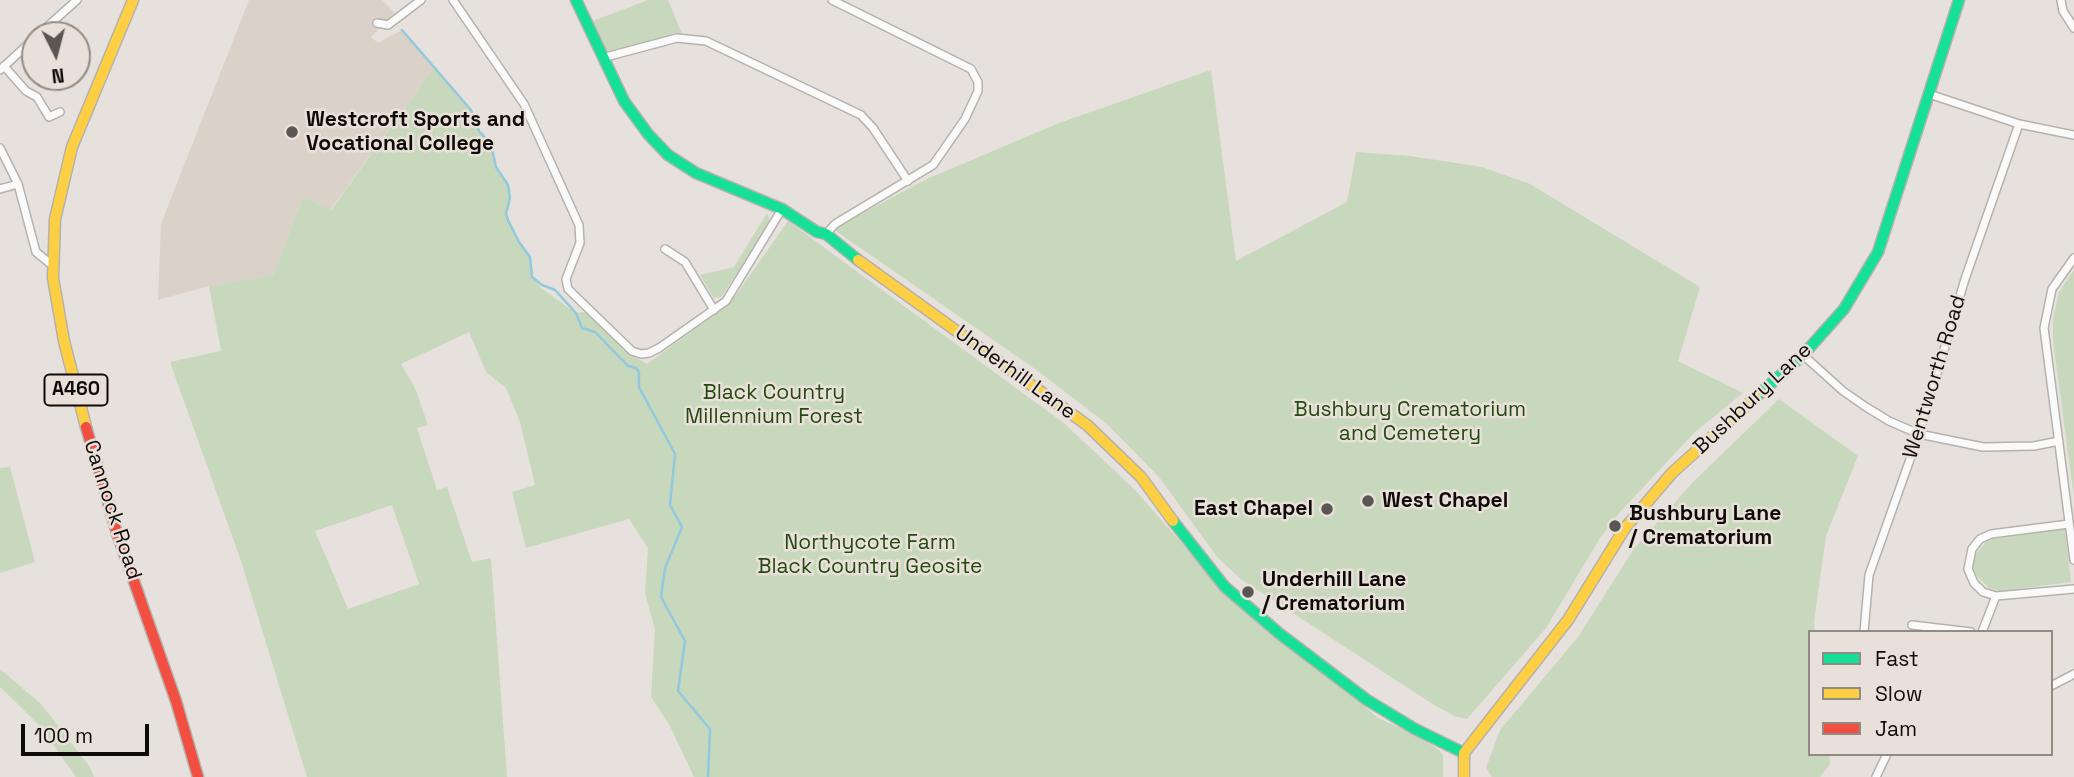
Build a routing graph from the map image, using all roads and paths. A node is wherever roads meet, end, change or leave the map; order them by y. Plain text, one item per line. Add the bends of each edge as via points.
1 (77, 0) edge
2 (133, 0) edge
3 (421, 0) edge
4 (453, 0) edge
5 (576, 0) edge
6 (832, 0) edge
7 (1959, 0) edge
8 (2061, 0) edge
9 (53, 21) edge
10 (376, 23) dead end
11 (2074, 28) edge
12 (21, 50) edge
13 (602, 58) junction
14 (2, 68) edge
15 (1929, 94) junction
16 (60, 111) dead end
17 (2019, 124) junction
18 (2074, 135) edge
19 (0, 148) edge
20 (908, 181) junction
21 (18, 184) junction
22 (0, 189) edge
23 (782, 209) junction
24 (826, 234) junction
25 (665, 249) dead end
26 (2074, 258) edge
27 (52, 265) junction
28 (714, 310) junction
29 (1803, 355) junction
30 (1919, 434) junction
31 (2059, 441) junction
32 (2069, 524) junction
33 (2074, 560) edge
34 (2074, 589) edge
35 (1996, 596) junction
36 (1912, 625) dead end
37 (1927, 629) edge
38 (1864, 630) edge
39 (1983, 630) edge
40 (2074, 674) edge
41 (2053, 685) edge
42 (1464, 753) junction
43 (1886, 756) edge
44 (198, 777) edge
45 (1464, 777) edge
46 (1876, 777) edge

1 - 9 street
2 - 27 main road, Cannock Road / A460 via 72,148 59,199
3 - 10 street via 388,25
4 - 28 street via 524,104 579,225 580,243 566,279 568,289 632,351 641,354 659,348
5 - 13 main road, Underhill Lane
6 - 20 street via 971,69 976,76 978,91 951,142 933,165
7 - 15 main road, Bushbury Lane
8 - 11 street
12 - 14 street
13 - 20 street via 677,38 706,41 861,115
13 - 23 main road, Underhill Lane via 624,101 668,155 696,173
14 - 16 street via 37,97 49,117
15 - 17 street
15 - 29 main road, Bushbury Lane via 1878,252 1844,309
17 - 18 street
17 - 30 street, Wentworth Road via 1965,279
19 - 21 street
20 - 24 street via 835,224
21 - 22 street
21 - 27 street via 36,252
23 - 24 main road, Underhill Lane
23 - 28 street via 733,292
24 - 42 main road, Underhill Lane via 1106,441 1141,477 1213,573 1280,634 1390,715
25 - 28 street via 685,262
26 - 31 street via 2052,289 2044,328
27 - 44 main road, Cannock Road / A460 via 60,320 95,461
29 - 30 street via 1866,407
29 - 42 main road, Bushbury Lane via 1647,500 1568,620
30 - 31 street via 1983,447
30 - 38 street, Wentworth Road via 1869,575
31 - 32 street
32 - 33 street
32 - 35 street via 1980,539 1972,549 1968,569 1973,583
34 - 35 street
35 - 39 street
36 - 37 street
40 - 41 street
42 - 45 main road
43 - 46 street

